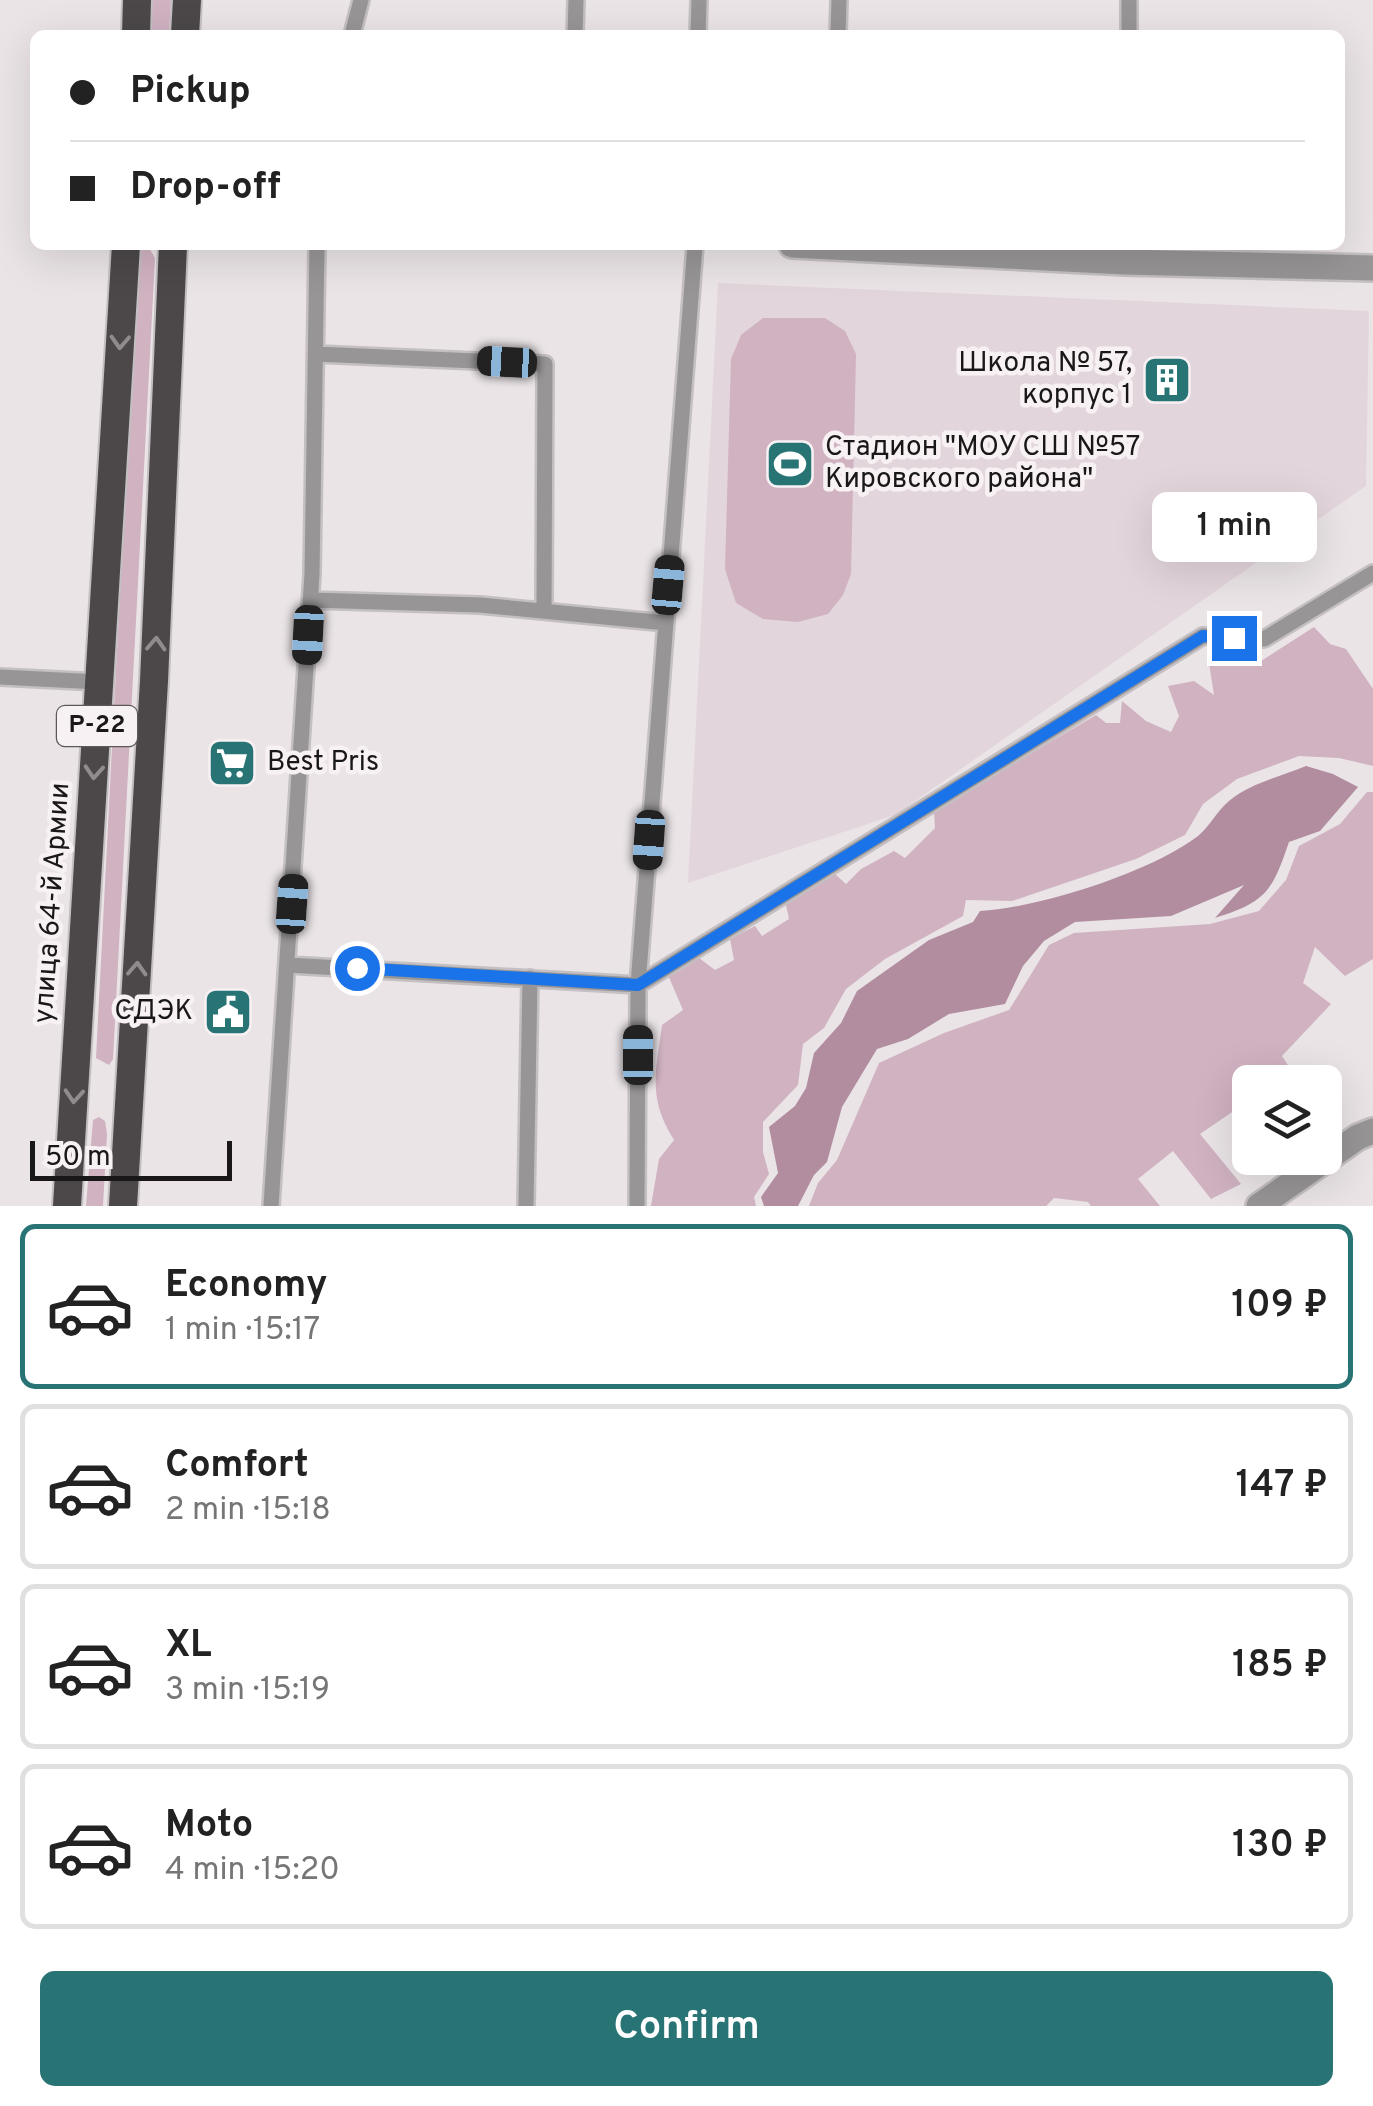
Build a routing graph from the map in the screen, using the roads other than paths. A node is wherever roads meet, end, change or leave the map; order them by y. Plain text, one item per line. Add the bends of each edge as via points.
1 (138, 0) edge
2 (187, 0) edge
3 (360, 0) edge
4 (576, 0) edge
5 (699, 0) edge
6 (838, 0) edge
7 (1130, 0) edge
8 (136, 30) edge
9 (185, 30) edge
10 (353, 30) edge
11 (575, 30) edge
12 (698, 30) edge
13 (838, 30) edge
14 (1129, 30) edge
15 (126, 250) edge
16 (173, 250) edge
17 (316, 250) edge
18 (694, 250) edge
19 (966, 250) edge
20 (1125, 254) edge
21 (1373, 268) edge
22 (316, 354) junction
23 (1373, 573) edge
24 (310, 600) junction
25 (544, 611) junction
26 (666, 623) junction
27 (0, 677) edge
28 (99, 682) junction
29 (288, 964) junction
30 (530, 978) junction
31 (638, 985) junction
32 (1373, 1131) edge
33 (1272, 1201) edge
34 (67, 1206) edge
35 (123, 1206) edge
36 (271, 1206) edge
37 (526, 1206) edge
38 (637, 1206) edge

1 - 8 highway
2 - 9 highway
3 - 10 lane
4 - 11 lane
5 - 12 lane
6 - 13 lane
7 - 14 lane
15 -> 28 highway, улица 64-й Армии / Р-22
35 -> 16 highway, Р-22
17 - 22 lane
18 - 26 lane
19 - 20 street
20 - 21 street
22 - 24 lane
22 - 25 lane via 545,364
23 - 31 lane via 1264,640 1203,636
24 - 25 lane
24 - 29 lane
25 - 26 lane
26 - 31 lane
27 - 28 lane
28 -> 34 highway, улица 64-й Армии / Р-22
29 - 30 lane
29 - 36 lane
30 - 31 lane
30 - 37 lane
31 - 38 lane
32 - 33 street

